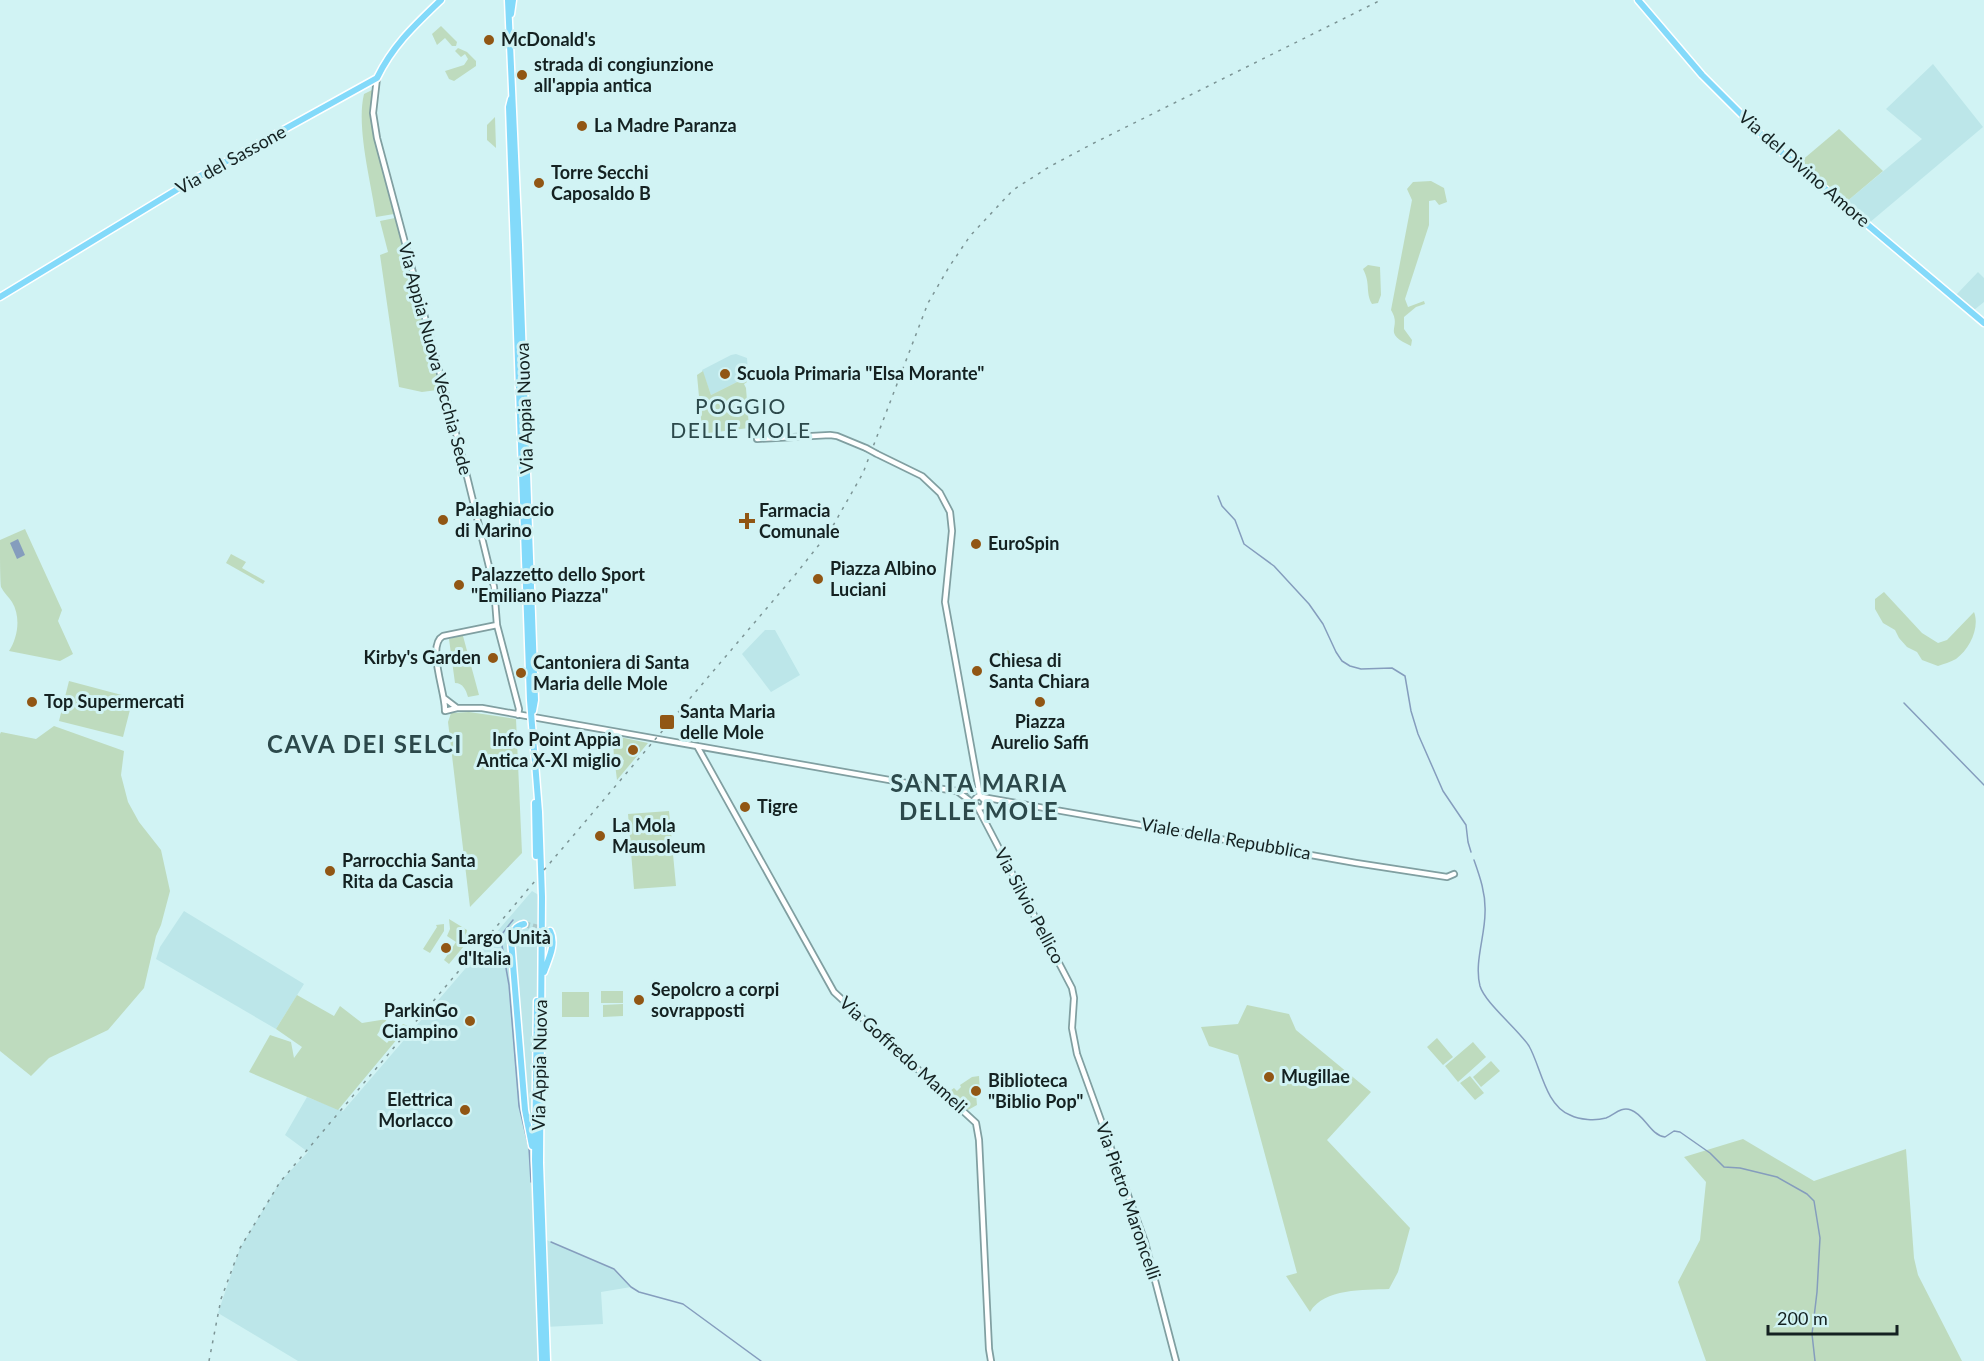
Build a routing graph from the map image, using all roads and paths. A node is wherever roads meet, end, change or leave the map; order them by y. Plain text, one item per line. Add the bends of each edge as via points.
1 (441, 0) edge
2 (508, 0) edge
3 (513, 0) edge
4 (1638, 0) edge
5 (509, 32) junction
6 (376, 78) junction
7 (0, 297) edge
8 (1984, 323) edge
9 (757, 439) dead end
10 (497, 625) junction
11 (444, 698) junction
12 (457, 708) junction
13 (519, 709) junction
14 (518, 715) junction
15 (532, 718) junction
16 (697, 746) junction
17 (536, 770) junction
18 (980, 790) junction
19 (957, 791) junction
20 (981, 797) junction
21 (999, 800) junction
22 (973, 803) junction
23 (985, 805) junction
24 (978, 808) junction
25 (1454, 874) dead end
26 (524, 924) dead end
27 (549, 931) dead end
28 (541, 979) junction
29 (1073, 1006) joint
30 (535, 1160) junction
31 (542, 1361) edge
32 (547, 1361) edge
33 (991, 1361) edge
34 (1176, 1361) edge

1 - 6 main road via 406,33
2 - 5 main road, Via Appia Nuova
3 - 5 main road
4 - 8 main road, Via del Divino Amore via 1707,81 1767,140
5 - 15 main road, Via Appia Nuova
6 - 7 main road, Via del Sassone via 208,172
6 - 10 street, Via Appia Nuova Vecchia Sede via 377,138 494,586
9 - 18 street, bridge via 837,436 922,476 946,503 952,521 945,602
10 - 11 street via 438,639
10 - 13 street, Via Appia Nuova Vecchia Sede
11 - 12 street
11 - 12 street via 445,711
12 - 14 street
13 - 14 street, Via Appia Nuova Vecchia Sede
13 - 15 street
14 - 15 street
15 - 16 street
15 - 17 main road, Via Appia Nuova
16 - 19 street
16 - 33 street, Via Goffredo Mameli via 834,992 976,1123
17 - 28 main road, Via Appia Nuova
17 - 30 main road, Via Appia Nuova
18 - 19 street
18 - 20 street
19 - 22 street
20 - 21 street, Viale della Repubblica
20 - 22 street
20 - 23 street
21 - 23 street
21 - 25 street, Viale della Repubblica via 1356,863 1447,877
22 - 24 street
23 - 24 street
24 - 29 street, Via Silvio Pellico via 1071,985
26 - 30 main road via 512,931 511,940 525,1110
27 - 28 main road via 553,943
28 - 32 main road, Via Appia Nuova via 540,1163
29 - 34 street, Via Pietro Maroncelli via 1077,1054 1145,1242
30 - 31 main road, Via Appia Nuova

